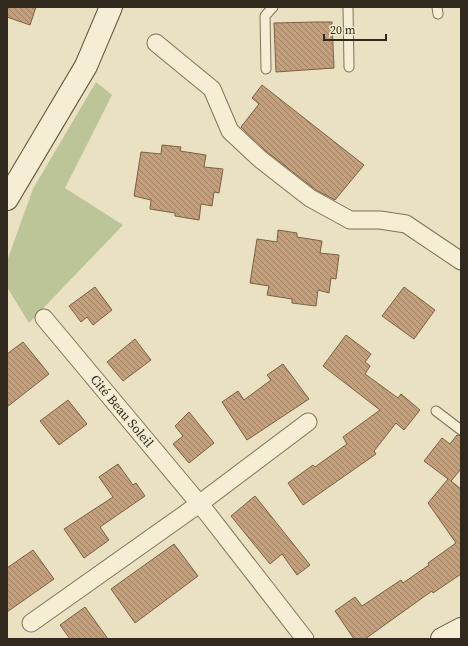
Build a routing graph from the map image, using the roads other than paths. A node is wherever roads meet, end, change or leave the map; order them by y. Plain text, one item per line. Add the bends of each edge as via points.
1 (111, 7) edge
2 (273, 7) edge
3 (348, 7) edge
4 (156, 42) dead end
5 (349, 67) dead end
6 (266, 69) dead end
7 (7, 199) edge
8 (461, 261) edge
9 (44, 318) dead end
10 (436, 411) dead end
11 (308, 422) dead end
12 (461, 430) edge
13 (199, 504) junction
14 (31, 623) dead end
15 (461, 629) edge
16 (306, 639) edge
17 (442, 639) edge

1 - 7 street via 86,66
2 - 6 lane via 265,16
3 - 5 lane
4 - 8 street via 212,89 230,131 260,159 310,198 350,220 380,220 406,224
9 - 13 street, Cité Beau Soleil
10 - 12 lane
11 - 13 street
13 - 14 street
13 - 16 street, Cité Beau Soleil
15 - 17 street

